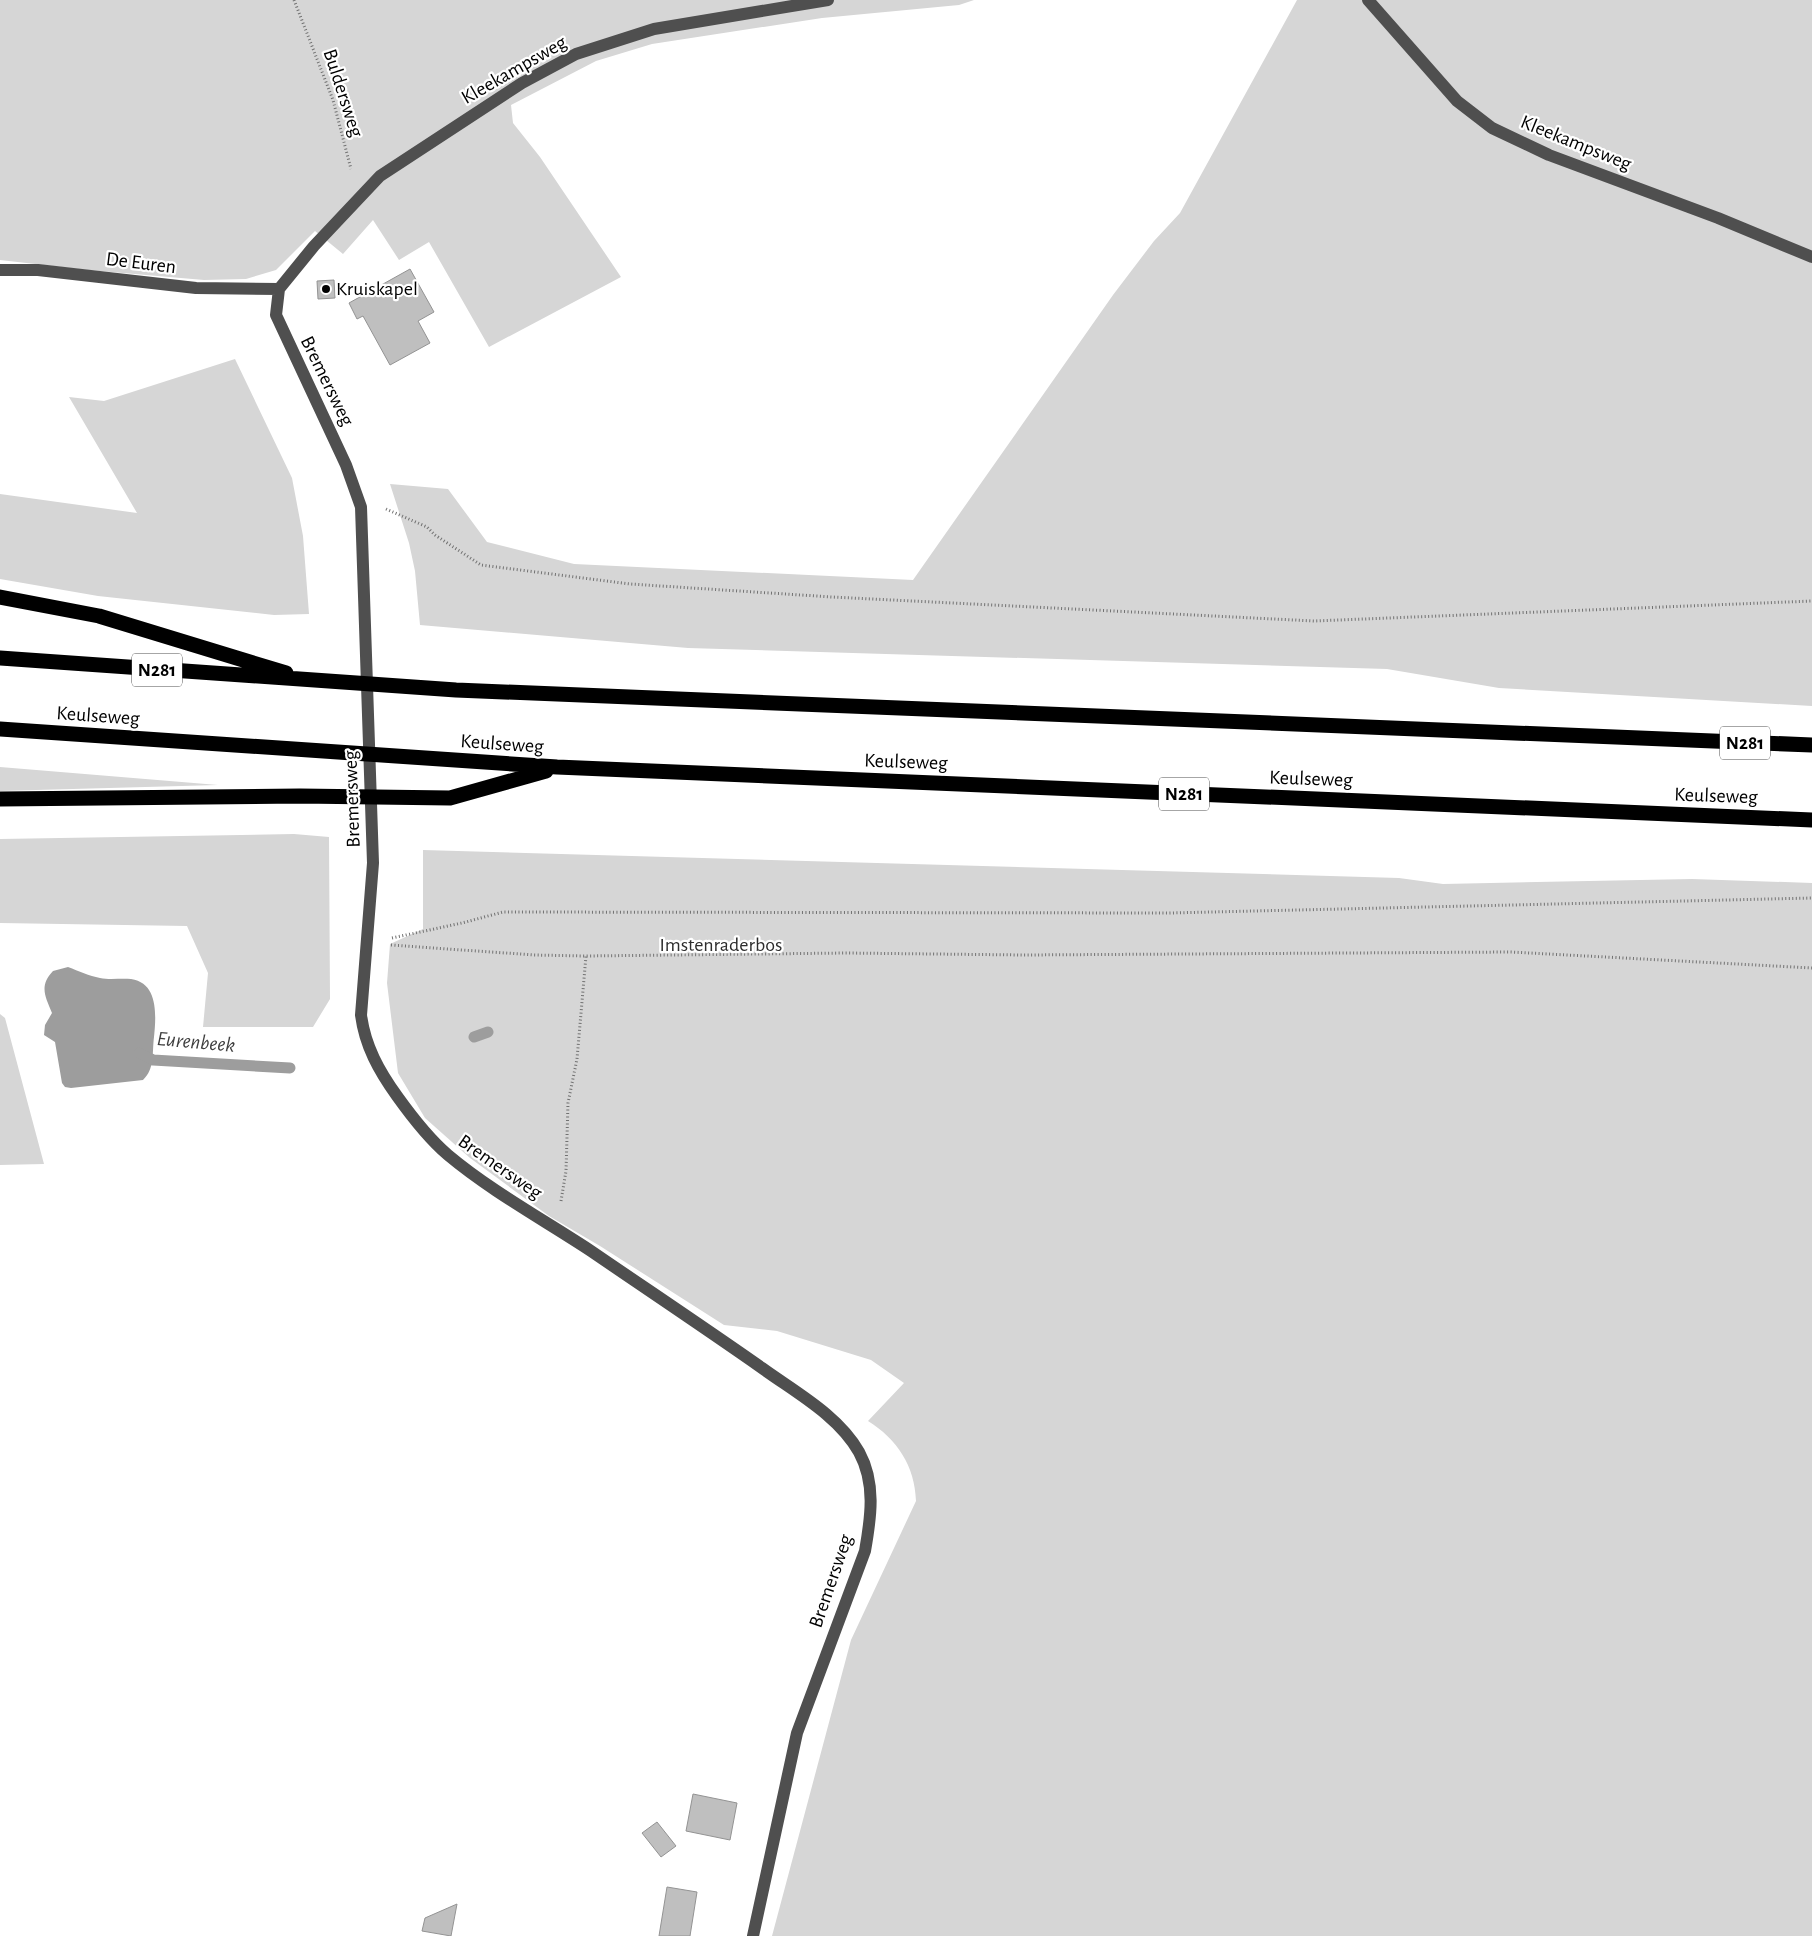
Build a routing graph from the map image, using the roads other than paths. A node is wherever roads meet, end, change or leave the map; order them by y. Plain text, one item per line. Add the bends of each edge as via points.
1 (828, 0) edge
2 (1368, 0) edge
3 (1812, 257) edge
4 (0, 270) edge
5 (279, 288) junction
6 (0, 597) edge
7 (0, 658) edge
8 (314, 681) junction
9 (0, 729) edge
10 (1812, 745) edge
11 (557, 767) junction
12 (0, 799) edge
13 (1812, 820) edge
14 (753, 1936) edge

1 - 5 street, Kleekampsweg via 654,29 576,54 522,83 380,176
2 - 3 street, Kleekampsweg via 1457,100 1492,128 1549,156 1718,218
4 - 5 street, De Euren via 38,270 196,288
5 - 14 street, Bremersweg via 276,315 346,465 361,507 373,863 361,1015 371,1054 419,1125 448,1155 694,1320 827,1415 858,1450 867,1470 871,1490 865,1551 797,1733
6 - 8 highway, N281 via 99,616
7 - 8 highway, N281
8 - 10 highway, N281 via 456,690
9 - 11 highway, Keulseweg / N281
11 - 12 highway, N281 via 450,798
11 - 13 highway, Keulseweg / N281

